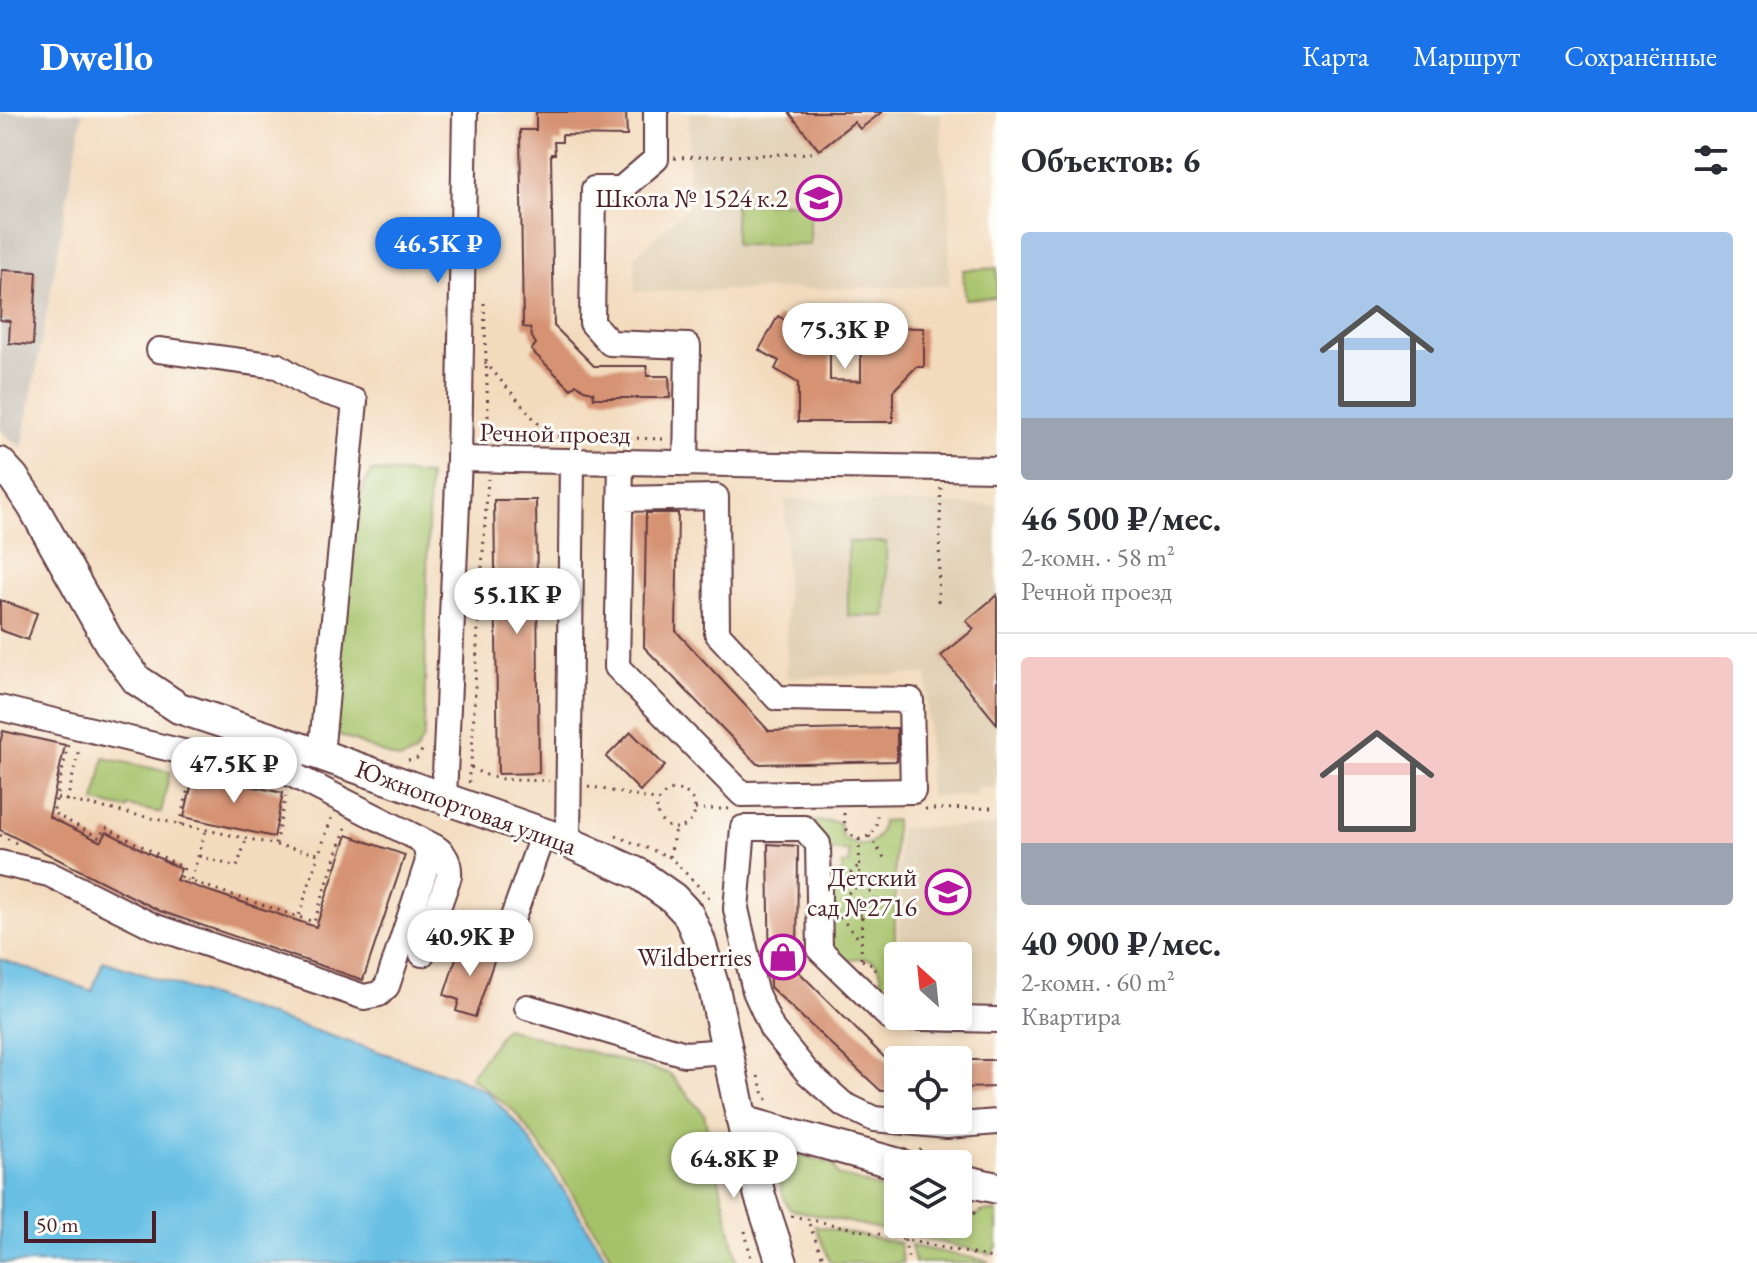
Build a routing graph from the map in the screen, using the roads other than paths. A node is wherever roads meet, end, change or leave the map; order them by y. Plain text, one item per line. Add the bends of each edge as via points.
1 (465, 112) edge
2 (656, 112) edge
3 (159, 350) dead end
4 (686, 452) junction
5 (459, 459) junction
6 (572, 461) junction
7 (0, 463) edge
8 (621, 463) junction
9 (997, 469) edge
10 (621, 499) junction
11 (0, 708) edge
12 (303, 757) junction
13 (444, 797) junction
14 (555, 837) junction
15 (421, 841) junction
16 (0, 863) edge
17 (512, 920) dead end
18 (422, 954) dead end
19 (527, 1007) dead end
20 (997, 1020) edge
21 (727, 1051) junction
22 (742, 1121) junction
23 (997, 1122) edge
24 (884, 1160) edge
25 (972, 1182) edge
26 (997, 1188) edge
27 (760, 1196) junction
28 (774, 1263) edge
29 (782, 1263) edge

1 - 5 street, Речной проезд
2 - 4 street via 656,159 621,189 594,189 592,323 610,343 688,346
3 - 12 street via 278,366 313,388 355,401
4 - 8 street, Речной проезд
4 - 9 street, Речной проезд
5 - 6 street, Речной проезд via 489,448
5 - 13 street
6 - 8 street, Речной проезд
6 - 14 street
7 - 12 main road, Южнопортовая улица via 32,505 109,642 137,680 179,708
8 - 10 street
10 - 10 street via 716,497 717,633 777,698 911,700 913,791 742,794 617,667
11 - 12 street via 76,734 275,774
12 - 13 main road, Южнопортовая улица
12 - 15 street via 293,775
13 - 14 main road, Южнопортовая улица
14 - 17 street
14 - 21 main road, Южнопортовая улица via 639,874 688,914 714,988
15 - 16 street via 428,861 387,986 364,997 153,926 49,874
15 - 18 street via 441,851 449,870
19 - 21 street via 685,1054
20 - 23 street via 889,1017 820,950 818,844 804,828 743,828 736,909 755,991 772,1029 807,1072 843,1104 874,1119 947,1126
21 - 22 main road, Южнопортовая улица
22 - 24 main road
22 - 27 main road, Южнопортовая улица
25 - 26 main road
27 - 28 street
27 - 29 main road, Южнопортовая улица

